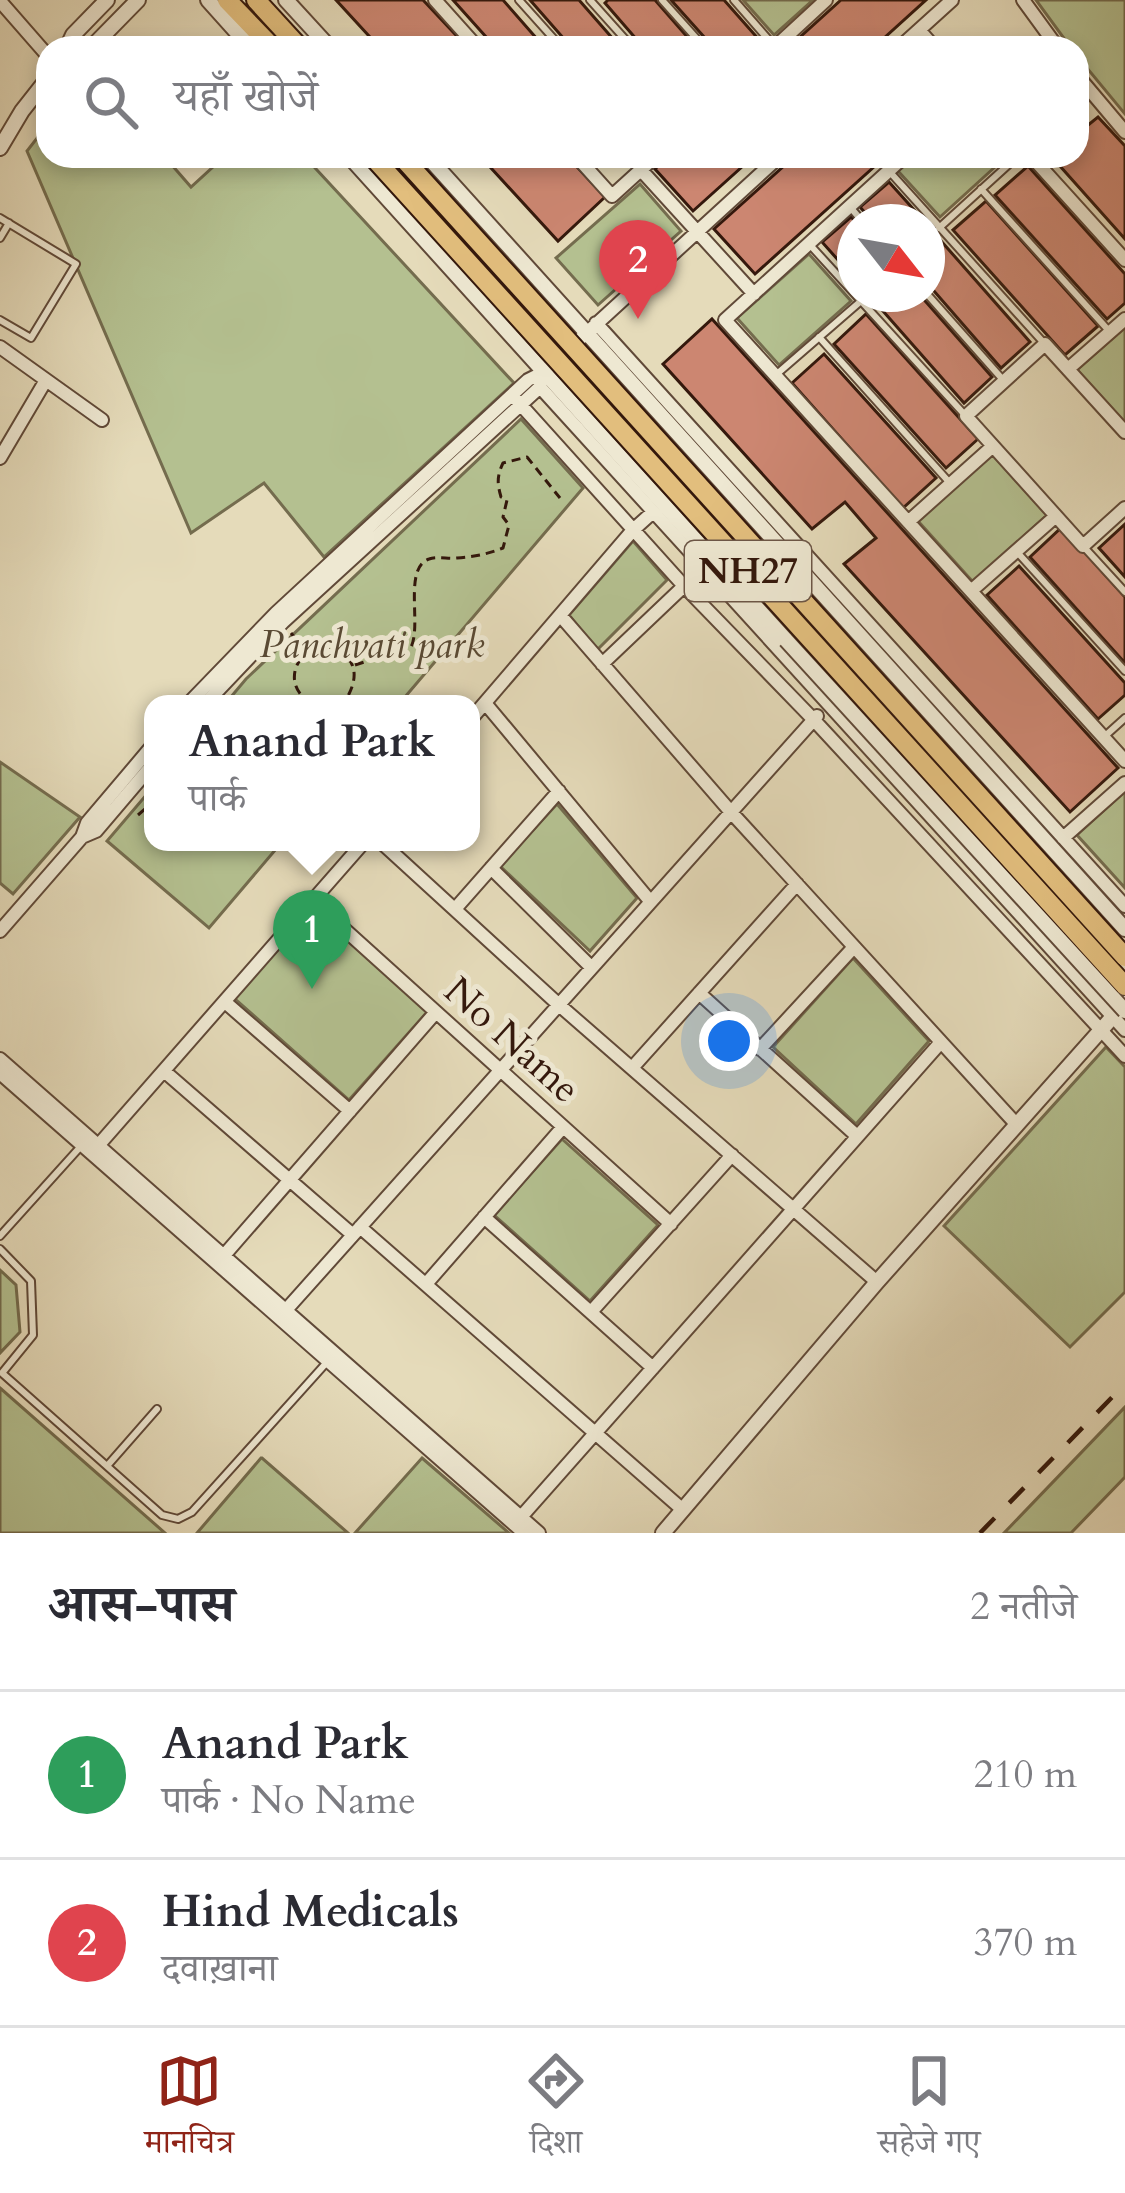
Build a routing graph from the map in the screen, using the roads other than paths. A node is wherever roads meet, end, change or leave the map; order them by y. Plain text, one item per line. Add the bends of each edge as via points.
1 (107, 0) edge
2 (138, 0) edge
3 (208, 0) edge
4 (227, 0) edge
5 (256, 0) edge
6 (286, 0) edge
7 (435, 0) edge
8 (519, 0) edge
9 (590, 0) edge
10 (662, 0) edge
11 (734, 0) edge
12 (826, 0) edge
13 (952, 0) edge
14 (1023, 0) edge
15 (0, 1) edge
16 (920, 30) junction
17 (73, 36) edge
18 (103, 36) edge
19 (240, 36) edge
20 (262, 36) edge
21 (290, 36) edge
22 (319, 36) edge
23 (467, 36) edge
24 (551, 36) edge
25 (622, 36) edge
26 (694, 36) edge
27 (765, 36) edge
28 (787, 36) edge
29 (913, 36) edge
30 (925, 36) edge
31 (1049, 36) edge
32 (36, 42) edge
33 (1089, 92) edge
34 (36, 93) edge
35 (1092, 96) junction
36 (1089, 99) edge
37 (1125, 132) edge
38 (0, 148) edge
39 (359, 168) edge
40 (383, 168) edge
41 (412, 168) edge
42 (438, 168) edge
43 (587, 168) edge
44 (767, 168) edge
45 (892, 168) edge
46 (1005, 168) edge
47 (1042, 168) edge
48 (641, 170) joint
49 (889, 171) junction
50 (981, 189) junction
51 (853, 204) edge
52 (918, 204) edge
53 (0, 218) edge
54 (837, 219) edge
55 (945, 222) edge
56 (9, 224) junction
57 (696, 232) junction
58 (945, 235) edge
59 (0, 238) edge
60 (809, 244) junction
61 (1125, 260) edge
62 (837, 275) edge
63 (754, 294) junction
64 (849, 312) edge
65 (871, 312) edge
66 (943, 312) edge
67 (1125, 319) edge
68 (0, 320) edge
69 (591, 328) junction
70 (1110, 332) junction
71 (819, 338) junction
72 (1045, 344) junction
73 (0, 347) edge
74 (1067, 369) junction
75 (776, 376) junction
76 (46, 380) junction
77 (542, 380) junction
78 (1005, 381) junction
79 (516, 400) junction
80 (966, 416) junction
81 (102, 420) dead end
82 (1125, 433) edge
83 (993, 446) junction
84 (0, 458) edge
85 (951, 483) junction
86 (1124, 509) edge
87 (653, 512) junction
88 (1056, 516) junction
89 (908, 522) junction
90 (633, 530) junction
91 (1083, 546) junction
92 (1017, 552) junction
93 (684, 586) junction
94 (971, 591) junction
95 (1125, 592) edge
96 (560, 615) junction
97 (602, 664) junction
98 (1125, 671) edge
99 (197, 695) edge
100 (214, 695) edge
101 (485, 703) junction
102 (829, 707) junction
103 (480, 708) edge
104 (1125, 718) edge
105 (813, 719) junction
106 (1103, 737) junction
107 (144, 756) edge
108 (1125, 761) edge
109 (144, 775) edge
110 (1125, 783) edge
111 (559, 791) junction
112 (730, 811) junction
113 (82, 837) junction
114 (1063, 838) junction
115 (356, 851) edge
116 (391, 851) edge
117 (491, 868) junction
118 (797, 884) junction
119 (313, 901) junction
120 (650, 901) junction
121 (1125, 906) edge
122 (454, 909) junction
123 (1125, 928) edge
124 (0, 931) edge
125 (854, 946) junction
126 (1125, 957) edge
127 (591, 967) junction
128 (1125, 986) edge
129 (699, 993) junction
130 (225, 1002) junction
131 (558, 1004) junction
132 (1121, 1010) edge
133 (436, 1012) junction
134 (1125, 1030) edge
135 (1100, 1032) junction
136 (941, 1042) junction
137 (760, 1048) junction
138 (1125, 1056) edge
139 (0, 1059) edge
140 (632, 1068) junction
141 (499, 1070) junction
142 (164, 1071) junction
143 (0, 1073) edge
144 (350, 1112) junction
145 (1017, 1125) junction
146 (563, 1126) junction
147 (857, 1136) junction
148 (90, 1145) junction
149 (732, 1155) junction
150 (290, 1180) junction
151 (793, 1208) junction
152 (484, 1217) junction
153 (670, 1224) junction
154 (357, 1231) junction
155 (0, 1236) edge
156 (0, 1250) edge
157 (220, 1259) junction
158 (878, 1282) junction
159 (426, 1285) junction
160 (286, 1310) junction
161 (591, 1312) junction
162 (331, 1357) junction
163 (653, 1368) junction
164 (157, 1409) dead end
165 (596, 1433) junction
166 (107, 1466) junction
167 (683, 1510) junction
168 (521, 1517) junction
169 (524, 1533) edge
170 (539, 1533) edge
171 (663, 1533) edge

1 - 17 street
2 - 18 street
3 - 19 street
4 - 20 highway
5 - 21 highway
6 - 22 street
7 - 23 street
8 - 24 lane
9 - 25 lane
10 - 26 lane
11 - 27 lane
12 - 28 street
13 - 16 street
14 - 31 street
15 - 32 street
16 - 29 street
16 - 30 street
33 - 35 street
34 - 38 street
35 - 36 street
35 - 37 street
39 - 77 street
40 - 128 highway, NH27, bridge
41 - 126 highway, NH27, bridge
42 - 69 street
43 - 48 street via 612,196
44 - 57 street
45 - 49 street
46 - 50 lane
47 - 61 street
48 - 57 street
49 - 51 street
49 - 52 lane
50 - 55 lane
50 - 70 lane
53 - 56 lane
54 - 60 street
56 - 59 lane
56 - 68 lane via 76,264 31,338
57 - 63 street
57 - 69 street
58 - 72 lane
60 - 62 lane
60 - 63 street
63 - 75 street via 725,320
64 - 71 lane
65 - 80 lane
66 - 78 lane
67 - 70 street
69 - 77 street
69 - 114 street
69 - 123 street
70 - 74 street
71 - 75 lane
71 - 85 lane
72 - 74 street
72 - 78 street
73 - 76 street
74 - 82 street
75 - 89 street
76 - 81 street
76 - 84 street
77 - 79 street via 528,380
77 - 87 street
77 - 132 street, bridge
78 - 80 street
79 - 90 street
79 - 99 street via 276,613
79 - 100 street
80 - 83 street
83 - 85 street
83 - 88 street
85 - 89 street
86 - 91 street
87 - 90 street
87 - 102 street
88 - 91 street
88 - 92 street
89 - 94 street
90 - 93 street
90 - 96 street
91 - 95 lane
92 - 94 street
92 - 98 lane
93 - 97 street
93 - 105 street
94 - 106 street
96 - 97 street
96 - 101 street
97 - 112 street
101 - 103 street
101 - 111 street
102 - 105 street
102 - 132 street
104 - 106 lane
105 - 112 street
105 - 135 street
106 - 108 street
107 - 113 street
109 - 113 street
110 - 114 street
111 - 117 street
111 - 120 street
112 - 118 street
112 - 120 street
113 - 124 street
114 - 121 street
115 - 119 street
116 - 122 street
117 - 122 street
117 - 127 street
118 - 125 street
118 - 129 street
119 - 130 street
119 - 133 street, No Name
120 - 127 street
122 - 131 street
125 - 136 street
125 - 137 street
127 - 131 street
129 - 137 street
129 - 140 street
130 - 142 street
130 - 144 street
131 - 140 street
131 - 141 street
132 - 134 street
132 - 135 street
133 - 141 street, No Name
133 - 144 street
135 - 138 street
135 - 145 street
136 - 145 street
136 - 147 street
137 - 147 street
139 - 148 street
140 - 149 street
141 - 146 street, No Name
141 - 154 street
142 - 148 street
142 - 150 street
143 - 148 street
144 - 150 street
145 - 158 street
146 - 152 street
146 - 153 street, No Name
147 - 151 street
148 - 155 lane
148 - 157 street
149 - 151 street
149 - 153 street
150 - 154 street
150 - 157 street
151 - 158 street
151 - 163 street
152 - 159 street
152 - 161 street
153 - 161 street
154 - 159 street
154 - 160 street
156 - 166 lane via 31,1281 33,1335 2,1373
157 - 160 street
157 - 162 street
158 - 167 street
159 - 165 street
160 - 162 street
161 - 163 street
162 - 166 lane via 178,1519 162,1515
162 - 168 street
162 - 169 street
163 - 165 street
164 - 166 lane
165 - 167 street
165 - 168 street
167 - 171 street
168 - 170 street

